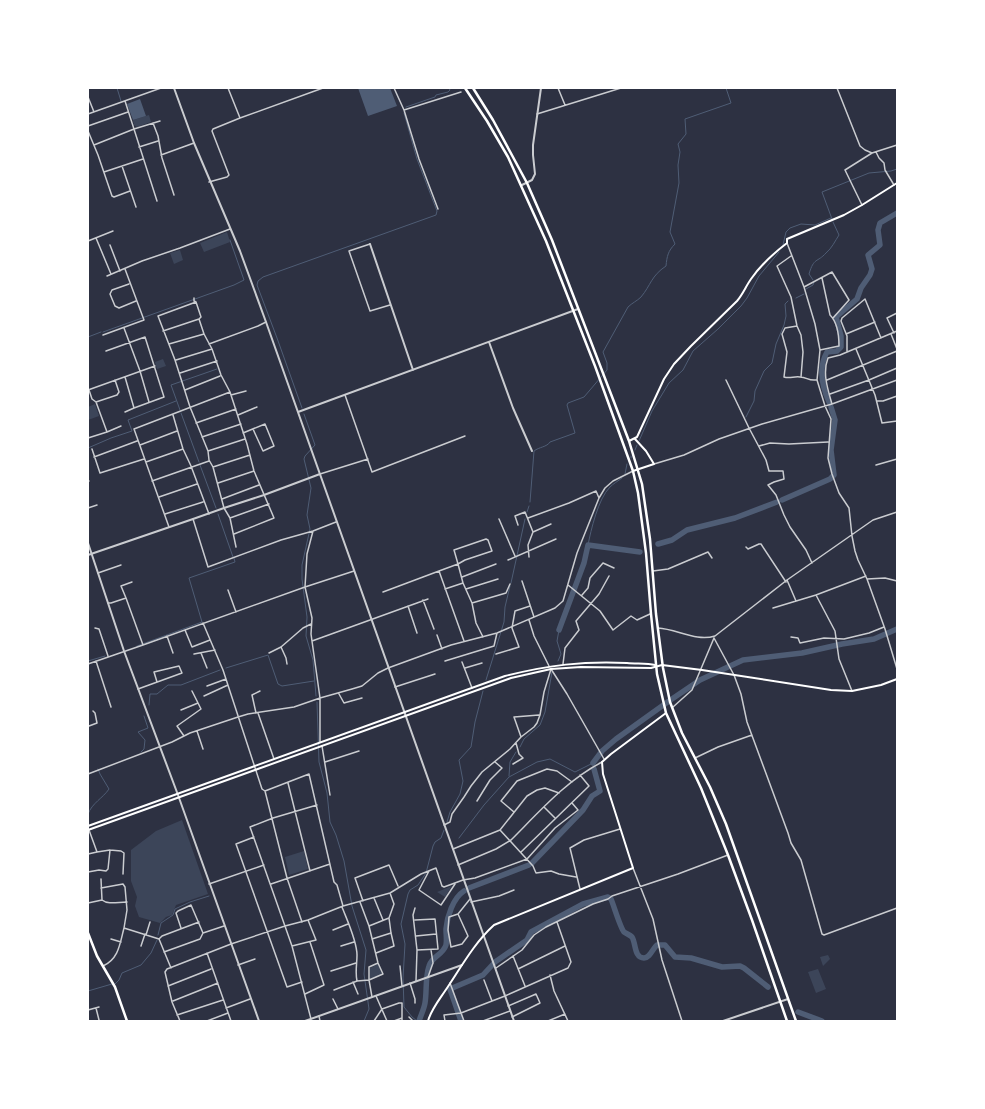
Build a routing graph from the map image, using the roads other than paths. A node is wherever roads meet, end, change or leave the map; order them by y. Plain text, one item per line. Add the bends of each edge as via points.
1 (161, 88) edge
2 (174, 88) edge
3 (228, 88) edge
4 (323, 88) edge
5 (394, 88) edge
6 (466, 88) edge
7 (473, 88) edge
8 (541, 88) edge
9 (558, 88) edge
10 (621, 88) edge
11 (837, 88) edge
12 (461, 92) dead end
13 (88, 97) edge
14 (125, 101) junction
15 (565, 105) junction
16 (404, 110) junction
17 (94, 112) junction
18 (128, 112) junction
19 (88, 114) edge
20 (537, 114) junction
21 (240, 118) junction
22 (160, 120) dead end
23 (153, 123) junction
24 (88, 126) edge
25 (134, 129) junction
26 (88, 131) edge
27 (158, 141) junction
28 (194, 143) junction
29 (94, 145) junction
30 (897, 146) edge
31 (139, 147) junction
32 (876, 152) junction
33 (872, 153) junction
34 (161, 155) junction
35 (143, 159) junction
36 (122, 166) junction
37 (104, 172) junction
38 (209, 182) junction
39 (527, 183) junction
40 (897, 183) edge
41 (894, 184) junction
42 (522, 185) junction
43 (130, 191) junction
44 (174, 194) dead end
45 (157, 201) dead end
46 (862, 205) junction
47 (136, 207) dead end
48 (438, 209) dead end
49 (230, 229) junction
50 (113, 231) dead end
51 (96, 238) junction
52 (88, 241) edge
53 (787, 243) junction
54 (370, 244) joint
55 (110, 245) dead end
56 (791, 255) junction
57 (125, 269) junction
58 (120, 270) junction
59 (111, 274) junction
60 (107, 276) dead end
61 (822, 278) junction
62 (130, 284) junction
63 (804, 287) junction
64 (136, 301) junction
65 (390, 305) junction
66 (578, 309) junction
67 (573, 311) junction
68 (897, 313) edge
69 (833, 318) junction
70 (199, 319) junction
71 (266, 322) junction
72 (875, 322) junction
73 (797, 326) junction
74 (124, 328) junction
75 (163, 331) junction
76 (897, 331) edge
77 (894, 333) junction
78 (204, 334) junction
79 (846, 334) junction
80 (891, 334) junction
81 (103, 335) dead end
82 (882, 338) junction
83 (489, 342) junction
84 (130, 343) junction
85 (169, 344) junction
86 (209, 344) junction
87 (212, 349) junction
88 (856, 349) junction
89 (820, 350) junction
90 (897, 350) edge
91 (106, 351) dead end
92 (847, 351) junction
93 (175, 360) junction
94 (217, 361) junction
95 (862, 365) junction
96 (155, 366) junction
97 (897, 368) edge
98 (413, 370) junction
99 (140, 371) junction
100 (180, 374) junction
101 (221, 375) junction
102 (125, 377) junction
103 (801, 377) junction
104 (115, 380) junction
105 (726, 380) dead end
106 (817, 380) junction
107 (826, 380) junction
108 (869, 380) junction
109 (897, 380) edge
110 (873, 389) junction
111 (88, 390) edge
112 (184, 390) junction
113 (246, 391) dead end
114 (231, 394) junction
115 (345, 394) junction
116 (830, 395) junction
117 (896, 396) edge
118 (897, 400) edge
119 (876, 401) junction
120 (96, 402) junction
121 (149, 402) junction
122 (832, 404) junction
123 (825, 406) junction
124 (190, 407) junction
125 (257, 407) dead end
126 (134, 408) junction
127 (236, 409) junction
128 (126, 412) dead end
129 (298, 412) junction
130 (173, 415) junction
131 (238, 415) junction
132 (897, 421) edge
133 (196, 423) junction
134 (241, 424) junction
135 (122, 426) dead end
136 (749, 428) junction
137 (253, 429) junction
138 (177, 431) junction
139 (107, 432) junction
140 (243, 433) junction
141 (465, 436) dead end
142 (202, 437) junction
143 (88, 438) edge
144 (635, 438) junction
145 (246, 439) junction
146 (137, 440) junction
147 (630, 441) junction
148 (829, 442) junction
149 (140, 445) junction
150 (759, 446) junction
151 (92, 449) dead end
152 (183, 449) junction
153 (208, 451) junction
154 (532, 451) dead end
155 (250, 455) junction
156 (94, 457) junction
157 (144, 459) junction
158 (368, 459) junction
159 (897, 459) edge
160 (209, 460) junction
161 (146, 462) junction
162 (654, 464) junction
163 (191, 466) junction
164 (876, 466) dead end
165 (213, 467) junction
166 (638, 469) junction
167 (254, 471) junction
168 (632, 471) junction
169 (320, 474) junction
170 (152, 481) junction
171 (218, 483) junction
172 (197, 484) junction
173 (259, 485) junction
174 (264, 495) junction
175 (159, 497) junction
176 (222, 498) junction
177 (599, 498) junction
178 (203, 502) junction
179 (97, 504) dead end
180 (269, 504) junction
181 (88, 508) edge
182 (224, 508) junction
183 (897, 512) edge
184 (165, 514) junction
185 (209, 514) junction
186 (230, 518) junction
187 (528, 518) junction
188 (499, 519) dead end
189 (193, 520) junction
190 (336, 522) junction
191 (551, 524) dead end
192 (518, 525) dead end
193 (169, 527) junction
194 (314, 531) junction
195 (533, 532) junction
196 (234, 534) junction
197 (852, 536) junction
198 (556, 539) dead end
199 (88, 543) edge
200 (236, 547) dead end
201 (746, 547) dead end
202 (529, 550) junction
203 (92, 553) junction
204 (88, 555) edge
205 (516, 556) junction
206 (529, 557) dead end
207 (712, 558) dead end
208 (508, 560) dead end
209 (812, 563) junction
210 (458, 564) junction
211 (496, 564) dead end
212 (121, 565) dead end
213 (614, 568) dead end
214 (439, 571) junction
215 (653, 571) junction
216 (354, 572) junction
217 (98, 573) junction
218 (609, 576) dead end
219 (866, 576) junction
220 (462, 577) junction
221 (498, 579) dead end
222 (867, 579) junction
223 (522, 581) dead end
224 (786, 581) junction
225 (897, 581) edge
226 (132, 582) dead end
227 (463, 584) junction
228 (510, 584) dead end
229 (568, 585) junction
230 (305, 587) junction
231 (445, 589) junction
232 (228, 590) dead end
233 (466, 590) junction
234 (383, 592) dead end
235 (582, 595) junction
236 (816, 595) junction
237 (126, 598) junction
238 (428, 599) dead end
239 (423, 600) junction
240 (796, 601) junction
241 (591, 602) junction
242 (108, 603) junction
243 (472, 604) junction
244 (408, 606) junction
245 (530, 606) junction
246 (773, 608) dead end
247 (236, 612) junction
248 (651, 614) junction
249 (534, 618) junction
250 (371, 619) junction
251 (529, 620) junction
252 (203, 623) junction
253 (311, 624) junction
254 (884, 627) junction
255 (95, 628) dead end
256 (512, 628) junction
257 (658, 628) junction
258 (434, 629) dead end
259 (185, 630) junction
260 (417, 633) dead end
261 (498, 633) junction
262 (167, 636) junction
263 (437, 636) dead end
264 (483, 637) junction
265 (714, 637) junction
266 (791, 637) dead end
267 (836, 638) junction
268 (210, 640) junction
269 (312, 642) junction
270 (465, 642) junction
271 (143, 644) junction
272 (281, 647) junction
273 (442, 649) junction
274 (215, 650) junction
275 (124, 651) junction
276 (172, 653) dead end
277 (201, 653) junction
278 (269, 653) dead end
279 (194, 654) dead end
280 (496, 654) dead end
281 (108, 656) junction
282 (96, 661) junction
283 (445, 661) dead end
284 (462, 662) dead end
285 (482, 662) dead end
286 (88, 664) edge
287 (287, 664) dead end
288 (563, 664) junction
289 (662, 665) junction
290 (656, 666) junction
291 (207, 668) dead end
292 (388, 668) junction
293 (464, 668) junction
294 (550, 668) junction
295 (897, 669) edge
296 (702, 670) junction
297 (436, 674) dead end
298 (734, 675) junction
299 (226, 678) junction
300 (897, 679) edge
301 (157, 682) junction
302 (228, 685) junction
303 (207, 686) dead end
304 (395, 687) junction
305 (472, 688) junction
306 (138, 689) junction
307 (192, 691) dead end
308 (260, 691) dead end
309 (852, 691) junction
310 (339, 693) junction
311 (204, 696) dead end
312 (320, 698) junction
313 (362, 698) dead end
314 (198, 703) junction
315 (111, 707) dead end
316 (672, 708) junction
317 (181, 710) dead end
318 (93, 711) dead end
319 (404, 712) junction
320 (666, 712) junction
321 (257, 713) junction
322 (540, 715) junction
323 (406, 716) junction
324 (238, 717) junction
325 (89, 726) dead end
326 (197, 731) junction
327 (752, 735) junction
328 (184, 736) junction
329 (521, 737) junction
330 (320, 742) junction
331 (516, 742) junction
332 (160, 746) junction
333 (321, 747) junction
334 (203, 749) dead end
335 (360, 751) dead end
336 (694, 758) junction
337 (274, 759) junction
338 (604, 759) junction
339 (325, 762) junction
340 (495, 762) junction
341 (602, 762) junction
342 (513, 764) dead end
343 (255, 766) junction
344 (256, 770) junction
345 (88, 774) edge
346 (580, 775) junction
347 (572, 782) junction
348 (288, 783) junction
349 (265, 791) junction
350 (559, 793) junction
351 (178, 794) junction
352 (330, 796) dead end
353 (179, 798) junction
354 (477, 801) dead end
355 (572, 803) junction
356 (317, 805) junction
357 (544, 807) junction
358 (296, 811) junction
359 (514, 812) junction
360 (273, 818) junction
361 (555, 818) junction
362 (444, 825) junction
363 (88, 826) edge
364 (620, 829) junction
365 (89, 830) edge
366 (500, 830) junction
367 (254, 837) junction
368 (510, 840) junction
369 (110, 850) junction
370 (453, 850) junction
371 (97, 852) junction
372 (521, 852) junction
373 (88, 854) edge
374 (728, 855) junction
375 (527, 859) junction
376 (330, 864) junction
377 (264, 865) junction
378 (458, 865) junction
379 (633, 868) junction
380 (310, 870) junction
381 (428, 871) junction
382 (88, 872) edge
383 (246, 872) junction
384 (123, 874) dead end
385 (576, 877) junction
386 (287, 878) junction
387 (101, 879) dead end
388 (463, 880) junction
389 (456, 883) junction
390 (209, 884) junction
391 (270, 884) junction
392 (398, 886) junction
393 (640, 886) junction
394 (101, 888) junction
395 (580, 889) junction
396 (514, 890) dead end
397 (390, 893) junction
398 (374, 898) junction
399 (470, 899) junction
400 (102, 900) junction
401 (363, 901) junction
402 (127, 902) junction
403 (360, 902) junction
404 (472, 902) junction
405 (88, 903) edge
406 (343, 906) junction
407 (415, 908) dead end
408 (897, 908) edge
409 (458, 914) junction
410 (389, 918) junction
411 (308, 920) junction
412 (383, 920) junction
413 (414, 920) junction
414 (150, 922) dead end
415 (199, 922) junction
416 (302, 922) junction
417 (557, 922) junction
418 (348, 924) junction
419 (224, 926) junction
420 (285, 926) junction
421 (369, 926) junction
422 (124, 928) junction
423 (182, 928) junction
424 (333, 930) dead end
425 (267, 932) junction
426 (88, 933) edge
427 (203, 933) junction
428 (391, 933) junction
429 (436, 934) junction
430 (145, 935) junction
431 (483, 935) junction
432 (416, 936) junction
433 (111, 939) dead end
434 (159, 939) junction
435 (372, 939) junction
436 (120, 942) junction
437 (310, 942) junction
438 (354, 942) junction
439 (230, 944) junction
440 (141, 946) dead end
441 (292, 946) junction
442 (341, 946) dead end
443 (565, 946) junction
444 (417, 950) junction
445 (431, 950) junction
446 (164, 952) junction
447 (206, 953) junction
448 (376, 953) junction
449 (513, 956) junction
450 (255, 959) dead end
451 (356, 963) junction
452 (378, 963) junction
453 (238, 965) junction
454 (462, 965) junction
455 (400, 966) dead end
456 (102, 967) junction
457 (171, 968) junction
458 (495, 968) junction
459 (212, 969) junction
460 (518, 969) junction
461 (332, 971) dead end
462 (550, 975) junction
463 (428, 977) junction
464 (368, 980) junction
465 (484, 980) dead end
466 (357, 981) junction
467 (416, 981) junction
468 (302, 982) junction
469 (353, 982) junction
470 (218, 983) junction
471 (410, 983) junction
472 (450, 983) junction
473 (168, 986) junction
474 (402, 986) junction
475 (525, 986) junction
476 (334, 990) dead end
477 (305, 994) junction
478 (358, 994) dead end
479 (376, 996) junction
480 (505, 996) junction
481 (372, 997) junction
482 (333, 999) dead end
483 (788, 999) junction
484 (223, 1000) junction
485 (250, 1000) junction
486 (172, 1001) junction
487 (492, 1001) junction
488 (780, 1002) junction
489 (415, 1003) dead end
490 (508, 1006) junction
491 (99, 1007) dead end
492 (96, 1008) junction
493 (226, 1008) junction
494 (338, 1009) junction
495 (382, 1009) junction
496 (88, 1010) edge
497 (510, 1011) junction
498 (228, 1013) junction
499 (461, 1013) junction
500 (565, 1014) junction
501 (177, 1015) junction
502 (319, 1016) junction
503 (409, 1017) dead end
504 (512, 1017) junction
505 (402, 1018) junction
506 (311, 1019) junction
507 (100, 1020) edge
508 (490, 1020) edge
509 (127, 1021) edge
510 (180, 1021) edge
511 (207, 1021) edge
512 (231, 1021) edge
513 (259, 1021) edge
514 (305, 1021) edge
515 (320, 1021) edge
516 (374, 1021) edge
517 (387, 1021) edge
518 (394, 1021) edge
519 (402, 1021) edge
520 (412, 1021) edge
521 (428, 1021) edge
522 (445, 1021) edge
523 (464, 1021) edge
524 (483, 1021) edge
525 (514, 1021) edge
526 (548, 1021) edge
527 (568, 1021) edge
528 (682, 1021) edge
529 (723, 1021) edge
530 (787, 1021) edge
531 (796, 1021) edge

1 - 14 street
2 - 28 street
3 - 21 street
4 - 21 street
5 - 16 street
6 - 42 main road
7 - 39 main road
8 - 20 street
9 - 15 street
10 - 15 street
11 - 33 street via 860,146
12 - 16 street
13 - 17 street
14 - 17 street
14 - 18 street
15 - 20 street
16 - 48 street
17 - 19 street
18 - 24 street
18 - 25 street
20 - 39 street via 533,155 535,174
21 - 38 street via 212,131 229,175
22 - 23 street
23 - 25 street
23 - 27 street
25 - 29 street
25 - 31 street
26 - 29 street
27 - 31 street
27 - 34 street
28 - 34 street
28 - 38 street
29 - 37 street
30 - 32 street
31 - 35 street
32 - 33 street
32 - 41 street
33 - 46 street via 845,170
34 - 44 street
35 - 36 street
35 - 45 street
36 - 37 street
36 - 43 street
37 - 43 street via 112,196
38 - 49 street
39 - 42 street
39 - 66 main road
40 - 41 main road
41 - 46 main road
42 - 67 main road
43 - 47 street
46 - 53 main road via 788,239
49 - 57 street
49 - 71 street
50 - 51 street
51 - 52 street
51 - 59 street
53 - 56 street
53 - 144 main road via 751,280 737,301 674,364
54 - 65 street
54 - 65 street via 349,251 370,311
55 - 58 street
56 - 63 street
56 - 73 street via 777,266 791,297
57 - 58 street
57 - 62 street
58 - 59 street
59 - 60 street
61 - 63 street
61 - 69 street via 830,315
61 - 69 street via 832,272 849,300
62 - 64 street
62 - 64 street via 112,290 110,294 115,306 119,308
63 - 89 street
64 - 74 street via 144,320
65 - 98 street
66 - 67 street
66 - 147 main road
67 - 83 street
67 - 168 main road
68 - 77 street via 887,318
69 - 89 street via 839,346
70 - 75 street
70 - 75 street via 201,317 194,300 158,316
70 - 78 street
71 - 86 street
71 - 129 street
72 - 79 street
72 - 79 street via 865,299 842,318
72 - 82 street
73 - 103 street via 803,352
73 - 103 street via 786,328 782,334 787,352 784,377
74 - 81 street
74 - 84 street
75 - 85 street
76 - 77 street
77 - 80 street
78 - 85 street
78 - 86 street
79 - 92 street
80 - 82 street
80 - 90 street
82 - 88 street
83 - 98 street
83 - 154 street
84 - 91 street
84 - 96 street via 145,337
84 - 99 street
85 - 93 street
86 - 87 street
87 - 93 street
87 - 94 street
88 - 92 street
88 - 95 street
89 - 106 street
90 - 95 street
92 - 107 street via 828,358
93 - 100 street
94 - 100 street
94 - 101 street
95 - 107 street
95 - 108 street
96 - 99 street
96 - 121 street via 164,396
97 - 108 street
98 - 115 street
99 - 102 street
99 - 121 street
100 - 112 street
101 - 112 street
101 - 114 street
102 - 104 street
102 - 126 street
103 - 106 street via 810,381
104 - 111 street
104 - 120 street via 119,392 117,395
105 - 136 street
106 - 123 street
107 - 116 street
108 - 110 street
108 - 116 street
109 - 110 street
110 - 119 street
110 - 122 street
111 - 120 street
112 - 124 street
113 - 114 street
114 - 124 street
114 - 127 street
115 - 129 street
115 - 158 street
116 - 122 street
117 - 118 street
117 - 119 street
119 - 132 street via 882,423
120 - 139 street
121 - 126 street
122 - 123 street
123 - 136 street
123 - 148 street via 831,419
124 - 130 street
124 - 133 street
125 - 131 street
126 - 128 street
127 - 131 street
127 - 133 street
129 - 169 street
130 - 138 street
130 - 146 street via 134,429
131 - 134 street
133 - 142 street
134 - 140 street
134 - 142 street
135 - 139 street
136 - 150 street
136 - 162 street via 684,455
137 - 137 street via 265,424 274,446 263,451
137 - 140 street
138 - 149 street
138 - 152 street
139 - 143 street
140 - 145 street
141 - 158 street via 372,472
142 - 153 street
144 - 147 main road
144 - 162 main road
145 - 153 street
145 - 155 street
146 - 149 street
146 - 156 street
147 - 166 main road
148 - 150 street
148 - 197 street via 828,458 835,484 849,508
149 - 157 street
150 - 209 street via 769,471 783,471 784,479 768,485 776,495 790,527
151 - 156 street
152 - 161 street
152 - 163 street
153 - 160 street
155 - 165 street
155 - 167 street
156 - 157 street via 100,473
157 - 161 street
158 - 169 street
159 - 164 street
160 - 163 street
160 - 165 street
161 - 170 street
162 - 166 main road
163 - 170 street
163 - 172 street
165 - 171 street
166 - 168 main road
166 - 215 main road
167 - 171 street
167 - 173 street
168 - 177 street via 613,481
168 - 248 main road via 638,493 646,553
169 - 174 street
169 - 190 street
170 - 175 street
171 - 176 street
172 - 175 street
172 - 178 street
173 - 174 street
173 - 176 street
174 - 180 street
174 - 182 street
175 - 184 street
176 - 182 street
177 - 187 street via 596,491
177 - 229 street via 577,553
178 - 184 street
178 - 185 street
179 - 181 street
180 - 186 street
180 - 196 street via 274,518
182 - 185 street
182 - 186 street
183 - 197 street via 873,520
184 - 193 street
185 - 189 street
186 - 196 street
187 - 192 street via 524,512 514,516
187 - 195 street
188 - 205 street
189 - 193 street
189 - 194 street via 208,567 281,540
190 - 194 street
190 - 216 street
191 - 195 street
193 - 203 street
194 - 230 street via 306,554
195 - 202 street via 528,545
196 - 200 street
197 - 209 street
197 - 219 street via 858,560
198 - 202 street
199 - 203 street
201 - 224 street via 748,549 761,544
202 - 205 street
202 - 206 street
203 - 204 street
203 - 217 street
205 - 208 street
207 - 215 street via 708,552 668,569
209 - 224 street
210 - 210 street via 454,550 488,540 492,551
210 - 214 street
210 - 220 street
211 - 220 street
212 - 217 street
213 - 235 street via 602,563 590,578 588,588
214 - 231 street
214 - 234 street
215 - 257 main road
216 - 230 street
216 - 250 street
217 - 242 street
218 - 241 street via 599,594
219 - 222 street
219 - 236 street
220 - 227 street
221 - 233 street
222 - 225 street via 885,578
222 - 254 street
223 - 245 street
224 - 240 street
224 - 265 street
226 - 237 street via 121,586
227 - 231 street
227 - 233 street
228 - 243 street via 506,594
229 - 235 street
229 - 249 street via 559,606
230 - 247 street
230 - 253 street
231 - 270 street
232 - 247 street
233 - 243 street
235 - 241 street
236 - 240 street
236 - 267 street via 835,631
237 - 242 street
237 - 271 street
238 - 239 street
239 - 244 street
239 - 258 street
240 - 246 street
241 - 248 street via 613,630 631,616 637,620
241 - 288 street via 576,621 578,630 565,648
242 - 275 street
243 - 264 street via 476,623
244 - 250 street
244 - 260 street
245 - 249 street
245 - 256 street via 515,611
247 - 252 street
248 - 290 main road
249 - 251 street
250 - 269 street
250 - 292 street
251 - 256 street
251 - 294 street
252 - 259 street
252 - 268 street
253 - 269 street
253 - 272 street
254 - 267 street via 858,636
254 - 295 street
255 - 281 street via 99,629
256 - 261 street
256 - 280 street via 519,647
257 - 265 street via 670,628 677,633 702,638
257 - 289 main road
259 - 262 street
259 - 268 street via 192,647
261 - 264 street
261 - 283 street via 494,646
262 - 271 street
262 - 276 street
263 - 273 street
264 - 270 street
265 - 296 street
265 - 298 street
266 - 267 street via 798,638 800,643
267 - 309 street via 839,658
268 - 274 street
269 - 312 street
270 - 273 street
271 - 275 street
272 - 278 street
272 - 287 street
273 - 292 street
274 - 277 street
274 - 299 street
275 - 281 street
275 - 306 street
277 - 279 street
277 - 291 street
281 - 282 street
282 - 286 street
282 - 315 street
284 - 293 street
285 - 293 street
288 - 290 main road via 603,662
288 - 294 main road
289 - 290 main road
289 - 296 main road
289 - 316 main road
290 - 294 main road
290 - 320 main road
292 - 304 street
292 - 310 street via 362,686
293 - 305 street
294 - 305 main road via 505,676
294 - 322 street
294 - 323 main road via 510,678
294 - 338 street
296 - 298 main road
296 - 316 street via 692,690
297 - 304 street
298 - 309 main road via 809,688
298 - 327 street
299 - 302 street
299 - 303 street
300 - 309 main road
301 - 301 street via 182,673 179,666 154,672
301 - 306 street
302 - 311 street
302 - 324 street
304 - 319 street
305 - 319 main road
306 - 332 street
307 - 314 street
308 - 321 street via 252,695
310 - 312 street
310 - 313 street via 344,704
312 - 321 street via 294,707
312 - 330 street
314 - 317 street
314 - 328 street via 201,709 177,726
316 - 336 main road
318 - 325 street via 97,723
319 - 323 street
319 - 330 main road
320 - 338 main road
320 - 374 main road
321 - 324 street
321 - 337 street
322 - 329 street via 534,727
322 - 329 street via 514,718
323 - 333 main road
323 - 362 street
324 - 326 street
324 - 343 street
326 - 328 street
326 - 334 street
327 - 336 street
327 - 408 street via 791,843 801,860 822,934 824,936
328 - 332 street
329 - 331 street
330 - 337 main road
331 - 340 street
331 - 342 street via 519,754 523,758
332 - 345 street
332 - 351 street
333 - 339 street
333 - 344 main road
335 - 339 street
336 - 483 main road via 726,824
337 - 343 main road
338 - 341 main road
339 - 352 street
340 - 354 street via 502,768 490,780
340 - 362 street via 482,772 452,814 450,822
341 - 346 street
341 - 364 main road via 603,774
343 - 344 street
343 - 351 main road
344 - 349 street
344 - 353 main road
346 - 347 street
346 - 355 street via 589,786
347 - 350 street
347 - 359 street via 557,771 547,769 517,781 501,801
348 - 349 street
348 - 356 street via 309,774
348 - 358 street
349 - 360 street
350 - 357 street
350 - 359 street via 545,788 537,790 527,796
351 - 353 street
351 - 363 main road
353 - 365 main road
353 - 390 street
355 - 361 street
355 - 375 street via 578,810 555,828
356 - 358 street
356 - 376 street
357 - 361 street
357 - 368 street
358 - 360 street
358 - 380 street
359 - 366 street
360 - 367 street via 250,827
360 - 386 street
361 - 372 street
362 - 370 street
364 - 379 main road
364 - 385 street via 584,840 570,848
365 - 371 street
366 - 368 street
366 - 370 street
367 - 377 street
367 - 383 street via 236,844
368 - 372 street
368 - 378 street via 496,849
369 - 371 street
369 - 382 street via 106,871
369 - 384 street via 124,852
370 - 378 street
371 - 373 street
372 - 375 street
374 - 393 street
374 - 488 main road
375 - 385 street via 536,873 551,871
375 - 388 street
376 - 380 street
376 - 406 street
377 - 383 street
377 - 391 street
378 - 388 street
379 - 393 street
379 - 395 main road
380 - 386 street
381 - 389 street via 436,868 444,887
381 - 389 street via 419,890 441,905
381 - 392 street
383 - 390 street
383 - 425 street
385 - 395 street
386 - 391 street
386 - 416 street
387 - 394 street
388 - 389 street
388 - 399 street
390 - 419 street
391 - 420 street
392 - 397 street
392 - 401 street via 389,865 355,878
393 - 417 street via 593,904
393 - 528 street via 653,919 662,960
394 - 400 street
394 - 402 street via 123,884
395 - 431 main road via 500,922
396 - 404 street
397 - 398 street
397 - 410 street via 394,904
398 - 401 street
398 - 412 street
399 - 404 street
399 - 409 street
400 - 402 street via 106,903
400 - 405 street
401 - 403 street
402 - 422 street
403 - 406 street
403 - 421 street
404 - 431 street
406 - 411 street
406 - 418 street
407 - 413 street
409 - 409 street via 449,917 451,947 462,944 468,936
410 - 412 street
410 - 428 street
411 - 416 street
411 - 437 street via 316,940
412 - 421 street
413 - 429 street via 435,919
413 - 432 street
414 - 430 street
415 - 423 street
415 - 423 street via 191,905 176,913
415 - 427 street
416 - 420 street
417 - 443 street
417 - 449 street via 534,935 522,950
418 - 424 street
418 - 438 street
419 - 427 street
419 - 439 street
420 - 425 street
420 - 441 street
421 - 435 street
422 - 430 street
422 - 436 street
423 - 434 street
425 - 439 street
425 - 468 street via 287,987
426 - 456 main road
427 - 446 street via 200,939
428 - 435 street
428 - 448 street via 394,946
429 - 432 street
429 - 445 street via 438,949
430 - 434 street
430 - 440 street
431 - 454 main road
431 - 458 street
432 - 444 street
433 - 436 street
434 - 446 street
435 - 448 street
436 - 456 street via 116,957
437 - 441 street
437 - 477 street via 324,985
438 - 442 street
438 - 451 street via 358,955
439 - 447 street
439 - 453 street
441 - 468 street
443 - 460 street
443 - 462 street via 571,964 567,969
444 - 445 street
444 - 467 street
445 - 463 street via 433,963
446 - 457 street
447 - 457 street
447 - 459 street
448 - 452 street
449 - 458 street
449 - 460 street
450 - 453 street
451 - 461 street
451 - 466 street
452 - 464 street via 369,967
452 - 464 street via 383,974
453 - 485 street
454 - 463 street
454 - 472 main road
455 - 474 street
456 - 509 main road via 115,987
457 - 473 street via 165,970
458 - 480 street
459 - 470 street
459 - 473 street
460 - 475 street
462 - 475 street
462 - 500 street
463 - 467 street
464 - 466 street
464 - 481 street
465 - 487 street
466 - 469 street
467 - 471 street
468 - 477 street
469 - 476 street
469 - 478 street
470 - 484 street
470 - 486 street
471 - 474 street
471 - 489 street
472 - 499 street
472 - 521 main road
473 - 486 street
474 - 479 street
475 - 480 street
477 - 506 street
479 - 481 street
479 - 495 street
480 - 487 street
480 - 490 street
481 - 494 street
482 - 494 street
483 - 488 street
483 - 531 main road
484 - 493 street
484 - 501 street
485 - 493 street
485 - 513 street
486 - 501 street
487 - 499 street
488 - 529 street
488 - 530 main road
490 - 497 street
490 - 504 street via 536,994 540,1003
491 - 492 street
492 - 496 street
492 - 507 street
493 - 498 street
494 - 502 street
495 - 505 street via 402,1003
495 - 516 street
495 - 517 street
497 - 504 street
497 - 508 street
498 - 511 street
498 - 512 street
499 - 522 street via 444,1015
499 - 523 street
500 - 526 street
500 - 527 street
501 - 510 street
502 - 506 street
502 - 515 street
503 - 520 street
504 - 525 street
505 - 518 street
505 - 519 street
506 - 514 street
508 - 524 street

